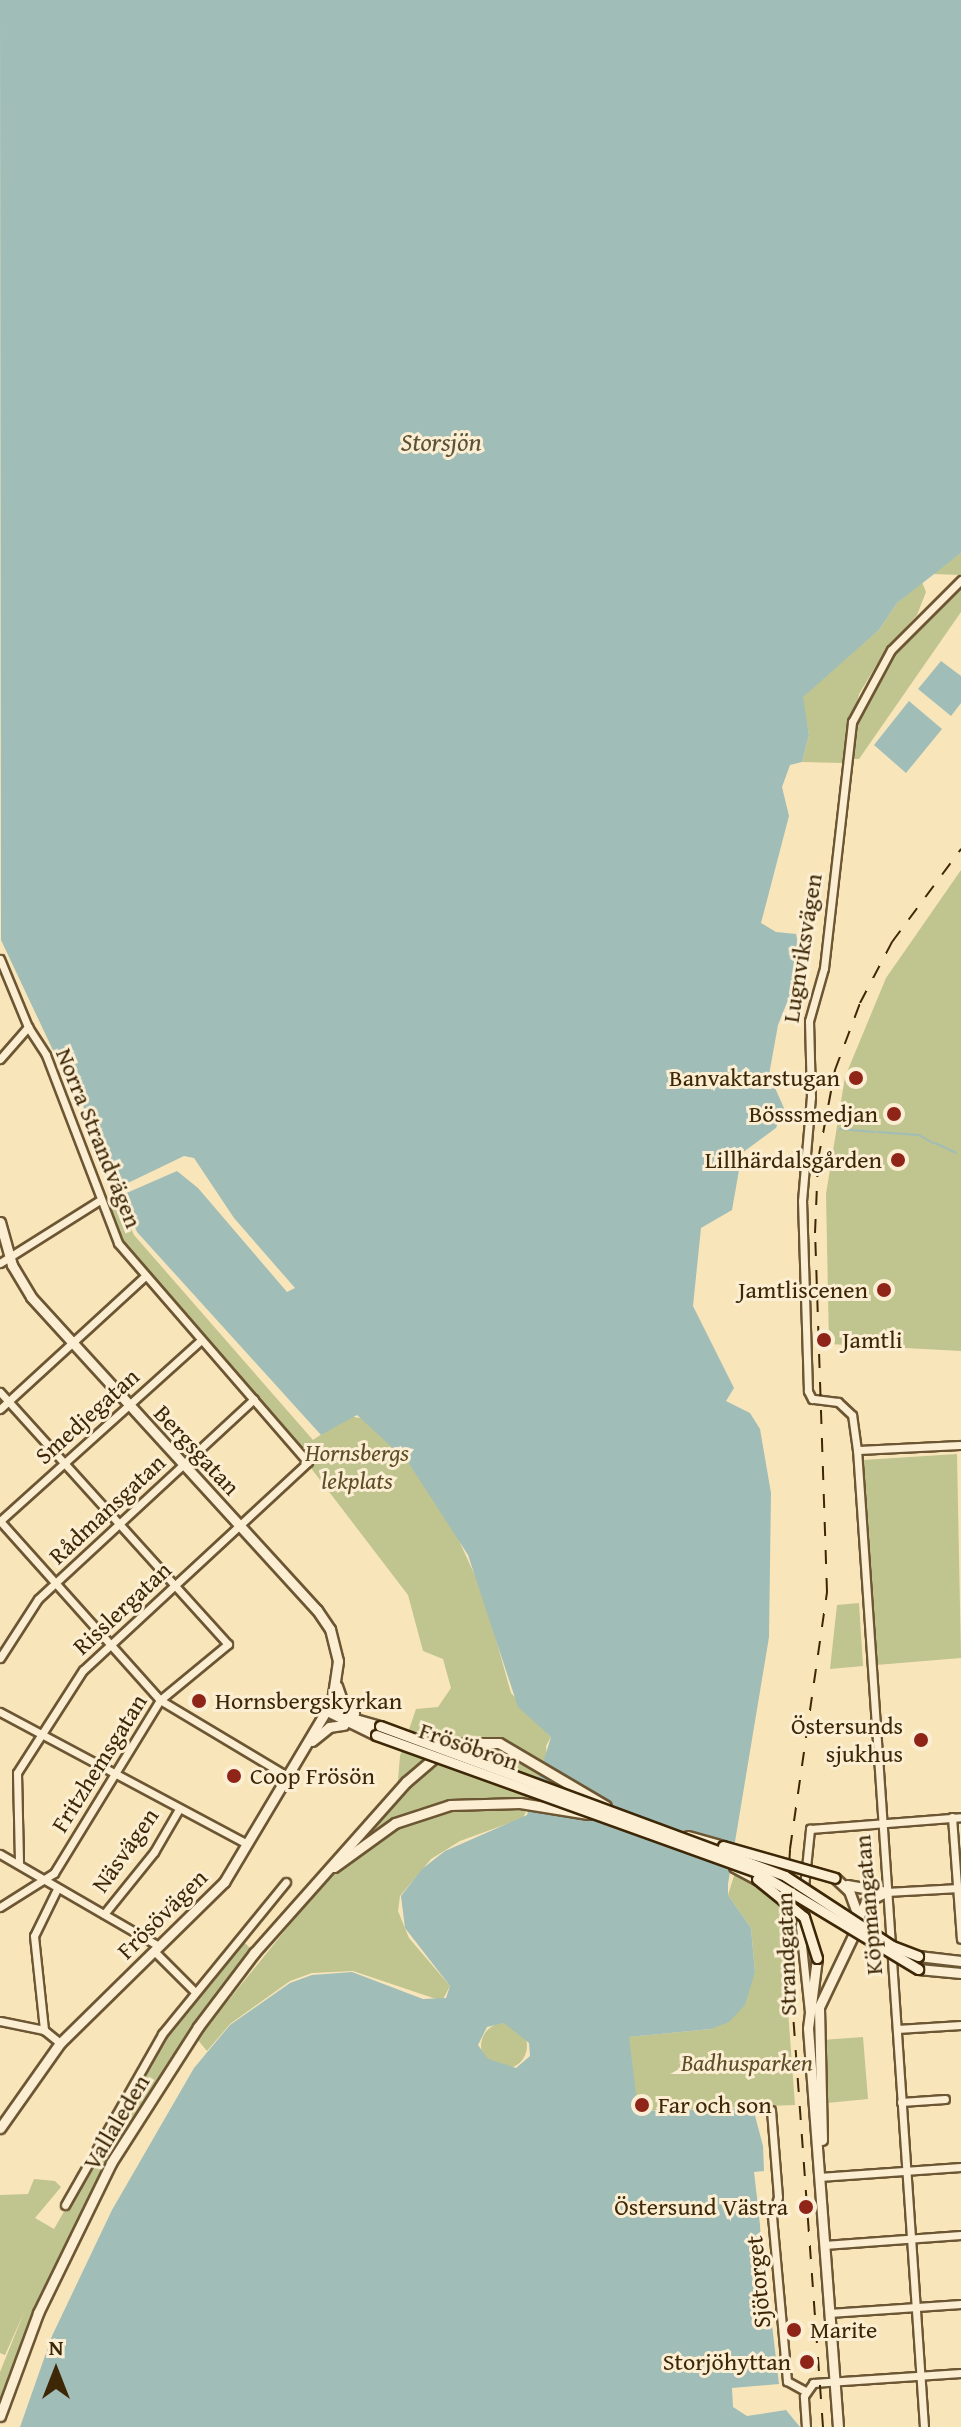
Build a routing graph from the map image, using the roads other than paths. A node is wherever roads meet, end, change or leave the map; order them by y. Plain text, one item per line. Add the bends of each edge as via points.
1 (961, 580) edge
2 (0, 959) edge
3 (28, 1027) junction
4 (0, 1059) edge
5 (100, 1200) junction
6 (0, 1222) edge
7 (4, 1260) edge
8 (145, 1276) junction
9 (201, 1340) junction
10 (72, 1343) junction
11 (0, 1392) edge
12 (254, 1399) junction
13 (822, 1400) joint
14 (8, 1402) junction
15 (128, 1404) junction
16 (0, 1409) edge
17 (961, 1445) edge
18 (857, 1450) junction
19 (308, 1462) joint
20 (63, 1464) junction
21 (183, 1465) junction
22 (0, 1521) edge
23 (121, 1523) junction
24 (240, 1525) junction
25 (56, 1583) junction
26 (176, 1583) junction
27 (113, 1641) junction
28 (0, 1658) edge
29 (337, 1686) junction
30 (160, 1700) junction
31 (327, 1711) junction
32 (0, 1712) edge
33 (365, 1721) junction
34 (352, 1725) junction
35 (378, 1730) junction
36 (42, 1734) junction
37 (464, 1743) joint
38 (306, 1745) junction
39 (117, 1775) junction
40 (287, 1776) junction
41 (483, 1802) joint
42 (179, 1809) junction
43 (952, 1817) junction
44 (961, 1817) edge
45 (621, 1818) junction
46 (881, 1822) junction
47 (675, 1833) junction
48 (247, 1844) junction
49 (0, 1854) edge
50 (714, 1856) junction
51 (19, 1864) junction
52 (835, 1878) junction
53 (47, 1880) junction
54 (319, 1880) junction
55 (286, 1882) dead end
56 (959, 1888) edge
57 (57, 1889) junction
58 (886, 1892) junction
59 (0, 1907) edge
60 (104, 1914) junction
61 (859, 1915) junction
62 (961, 1939) edge
63 (157, 1948) junction
64 (961, 1961) edge
65 (961, 1973) edge
66 (193, 1990) junction
67 (809, 2012) junction
68 (0, 2021) edge
69 (961, 2025) edge
70 (897, 2029) junction
71 (44, 2030) junction
72 (60, 2043) junction
73 (945, 2099) dead end
74 (901, 2102) junction
75 (771, 2110) dead end
76 (3, 2117) edge
77 (0, 2128) edge
78 (961, 2167) edge
79 (906, 2171) junction
80 (819, 2177) junction
81 (65, 2205) dead end
82 (961, 2235) edge
83 (911, 2239) junction
84 (824, 2245) junction
85 (961, 2304) edge
86 (916, 2307) junction
87 (829, 2313) junction
88 (961, 2373) edge
89 (921, 2377) junction
90 (834, 2381) junction
91 (805, 2391) junction
92 (0, 2416) edge
93 (806, 2427) edge
94 (838, 2427) edge
95 (924, 2427) edge

1 - 13 street, Lugnviksvägen via 911,626 872,678 848,748 824,968 808,1042 811,1097 802,1201 808,1391 812,1399
2 - 3 street, Norra Strandvägen
3 - 4 street
3 - 5 street, Norra Strandvägen via 46,1055
5 - 7 street
5 - 8 street, Norra Strandvägen via 118,1243
6 - 7 main road, Bergsgatan
7 - 10 main road, Bergsgatan
8 - 9 street, Norra Strandvägen
8 - 10 street
9 - 12 street, Norra Strandvägen
9 - 15 street, Smedjegatan
10 - 14 street
10 - 15 main road, Bergsgatan
11 - 14 street
12 - 19 street, Norra Strandvägen
12 - 21 street, Rådmansgatan
13 - 18 street, Köpmangatan via 838,1402 852,1415
14 - 16 street
14 - 20 street
15 - 20 street, Smedjegatan
15 - 21 main road, Bergsgatan
17 - 18 street
18 - 46 street, Köpmangatan
19 - 24 street, Risslergatan
20 - 22 street, Smedjegatan
20 - 23 street
21 - 23 street, Rådmansgatan
21 - 24 main road, Bergsgatan
22 - 25 street
23 - 25 street, Rådmansgatan
23 - 26 street
24 - 26 street, Risslergatan
24 - 29 main road, Bergsgatan via 322,1616 337,1651
25 - 27 street
25 - 28 street, Rådmansgatan via 38,1599
26 - 27 street, Risslergatan
26 - 30 street, Fritzhemsgatan via 228,1644
27 - 30 street
27 - 36 street, Risslergatan via 83,1670
29 - 31 main road, Bergsgatan
29 - 33 main road via 343,1703
30 - 39 street, Fritzhemsgatan
30 - 40 street
31 - 33 main road, Frösöbron
31 - 34 main road, Frösöbron
31 - 38 main road, Frösövägen
32 - 36 street
33 - 35 main road, Frösöbron
34 - 35 main road, Frösöbron
34 - 38 main road via 329,1727
35 - 45 main road, Frösöbron, bridge
36 - 39 street
36 - 51 street, Risslergatan via 17,1773
37 - 45 main road, Frösöbron, bridge via 499,1743
37 - 54 main road, Vallaleden via 441,1752 419,1770
38 - 40 main road, Frösövägen
39 - 42 street
39 - 53 street, Fritzhemsgatan
40 - 48 main road, Frösövägen
41 - 45 main road, Frösöbron, bridge
41 - 54 main road, Vallaleden via 408,1817 372,1837
42 - 48 street
42 - 60 street, Näsvägen via 154,1852
43 - 44 street
43 - 46 street
43 - 56 street
45 - 47 main road, Frösöbron, bridge
45 - 50 main road, Frösöbron, bridge
46 - 58 street, Köpmangatan
46 - 67 street, Strandgatan via 812,1827 800,1926
47 - 52 main road, bridge
47 - 64 main road, Frösöbron, bridge via 785,1876 892,1946 918,1956
48 - 63 main road, Frösövägen via 224,1882
49 - 51 street
50 - 65 main road, Frösöbron, bridge via 796,1891 894,1958 918,1969
50 - 67 main road, bridge via 792,1904 810,1928 817,1958
51 - 53 street
52 - 58 main road via 855,1890
52 - 61 main road via 849,1891
53 - 57 street
53 - 59 street, Fritzhemsgatan
54 - 92 main road, Vallaleden via 198,2027 111,2163 38,2313
55 - 66 street via 255,1926
56 - 58 street
56 - 62 street
57 - 60 street
57 - 71 street via 34,1936
58 - 61 main road via 866,1902
58 - 70 street, Köpmangatan
60 - 63 street
61 - 80 main road, Strandgatan via 855,1937 822,1996 817,2038
63 - 66 street
63 - 72 main road, Frösövägen
66 - 81 street via 146,2060
67 - 80 main road, Strandgatan
68 - 71 street
69 - 70 street
70 - 74 street, Köpmangatan
71 - 72 street
72 - 76 main road, Frösövägen
73 - 74 street
74 - 79 street, Köpmangatan
75 - 91 street, Sjötorget via 778,2197 772,2216 787,2381
76 - 77 main road, Frösövägen
78 - 79 street
79 - 80 street
79 - 83 street, Köpmangatan
80 - 84 main road, Strandgatan
82 - 83 street
83 - 84 street
83 - 86 street, Köpmangatan
84 - 87 main road, Strandgatan
85 - 86 street
86 - 87 street
86 - 89 street, Köpmangatan
87 - 90 main road, Strandgatan
88 - 89 street
89 - 90 street
89 - 95 street, Köpmangatan
90 - 91 street via 813,2383
90 - 94 main road, Strandgatan
91 - 93 street

